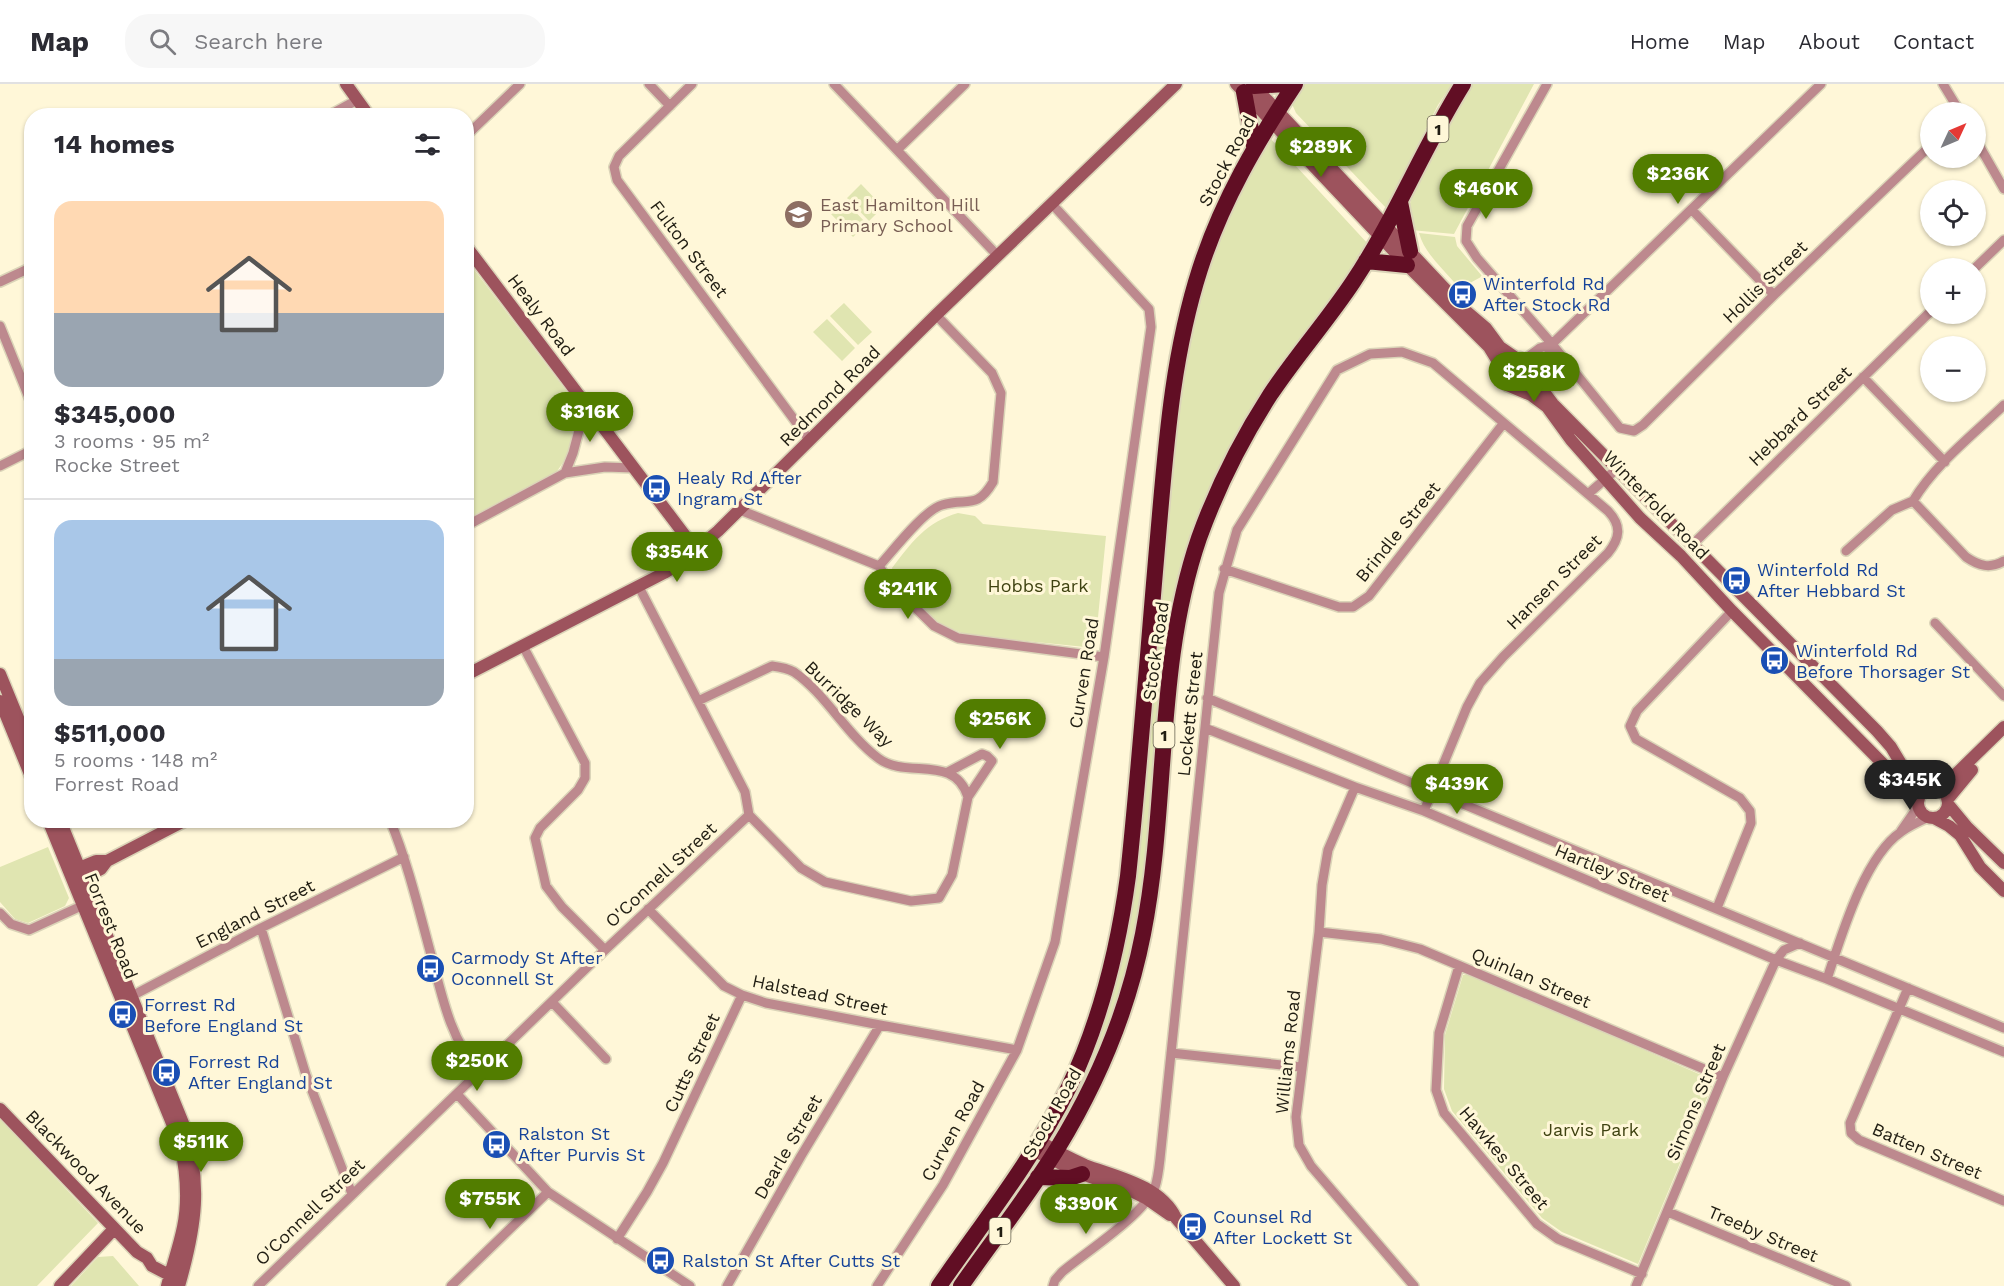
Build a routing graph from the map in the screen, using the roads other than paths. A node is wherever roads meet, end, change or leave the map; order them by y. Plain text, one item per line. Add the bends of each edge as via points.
1 (346, 84) edge
2 (520, 84) edge
3 (649, 84) edge
4 (692, 84) edge
5 (834, 84) edge
6 (965, 84) edge
7 (1176, 84) edge
8 (1285, 84) edge
9 (1295, 84) edge
10 (1463, 84) edge
11 (1547, 84) edge
12 (1821, 84) edge
13 (1943, 84) edge
14 (1246, 87) edge
15 (357, 100) junction
16 (1954, 102) edge
17 (670, 106) junction
18 (342, 108) edge
19 (363, 108) edge
20 (1274, 115) junction
21 (474, 128) edge
22 (1254, 147) junction
23 (898, 150) junction
24 (1920, 156) edge
25 (1986, 158) edge
26 (2004, 189) edge
27 (1400, 202) junction
28 (1051, 203) junction
29 (1692, 210) junction
30 (1383, 231) junction
31 (2004, 240) edge
32 (997, 255) junction
33 (474, 257) edge
34 (1409, 258) junction
35 (1985, 258) edge
36 (1366, 261) junction
37 (24, 271) edge
38 (0, 282) edge
39 (1774, 295) junction
40 (936, 315) junction
41 (1920, 322) edge
42 (0, 326) edge
43 (1552, 344) junction
44 (1520, 359) junction
45 (1433, 363) joint
46 (1503, 373) junction
47 (1534, 374) junction
48 (1863, 377) junction
49 (24, 385) edge
50 (1520, 390) junction
51 (586, 404) junction
52 (2004, 405) edge
53 (1503, 424) junction
54 (810, 441) junction
55 (24, 454) edge
56 (1945, 462) junction
57 (0, 466) edge
58 (634, 468) junction
59 (1618, 468) junction
60 (565, 473) junction
61 (1605, 479) junction
62 (1588, 494) junction
63 (1913, 501) junction
64 (740, 510) junction
65 (474, 522) edge
66 (1693, 544) junction
67 (696, 550) junction
68 (1846, 551) dead end
69 (2004, 561) edge
70 (879, 566) junction
71 (1224, 569) junction
72 (639, 587) junction
73 (1732, 611) junction
74 (1935, 623) dead end
75 (524, 646) junction
76 (1104, 657) junction
77 (474, 671) edge
78 (0, 674) edge
79 (2004, 696) edge
80 (1207, 698) junction
81 (0, 701) edge
82 (698, 701) junction
83 (2004, 727) edge
84 (1205, 728) junction
85 (24, 732) edge
86 (2004, 739) edge
87 (24, 759) edge
88 (948, 772) junction
89 (1355, 787) junction
90 (1931, 788) junction
91 (1431, 790) junction
92 (968, 797) junction
93 (1948, 801) junction
94 (1918, 804) junction
95 (1424, 811) junction
96 (749, 814) junction
97 (1931, 817) junction
98 (52, 828) edge
99 (62, 828) edge
100 (171, 828) edge
101 (393, 828) edge
102 (1901, 831) junction
103 (404, 857) junction
104 (2004, 863) edge
105 (77, 875) junction
106 (2004, 891) edge
107 (88, 903) junction
108 (1717, 908) junction
109 (648, 909) junction
110 (0, 913) edge
111 (261, 928) junction
112 (1319, 932) junction
113 (1800, 943) junction
114 (605, 950) junction
115 (1834, 958) junction
116 (1776, 960) junction
117 (1459, 966) junction
118 (1827, 979) junction
119 (1908, 988) junction
120 (742, 995) junction
121 (127, 999) junction
122 (552, 1002) junction
123 (1899, 1009) junction
124 (880, 1025) junction
125 (2004, 1028) edge
126 (1017, 1050) junction
127 (2004, 1052) edge
128 (1171, 1053) junction
129 (606, 1059) dead end
130 (1301, 1067) junction
131 (478, 1072) junction
132 (1723, 1077) junction
133 (457, 1094) junction
134 (0, 1109) edge
135 (1036, 1145) junction
136 (1053, 1155) junction
137 (1082, 1174) junction
138 (1038, 1177) junction
139 (548, 1192) junction
140 (352, 1194) junction
141 (1149, 1195) junction
142 (2004, 1201) edge
143 (1668, 1212) junction
144 (114, 1229) junction
145 (617, 1239) junction
146 (1642, 1274) junction
147 (176, 1277) edge
148 (60, 1286) edge
149 (258, 1286) edge
150 (451, 1286) edge
151 (690, 1286) edge
152 (728, 1286) edge
153 (877, 1286) edge
154 (939, 1286) edge
155 (961, 1286) edge
156 (1053, 1286) edge
157 (1234, 1286) edge
158 (1414, 1286) edge
159 (1636, 1286) edge
160 (1846, 1286) edge

1 - 15 main road
2 - 21 street
3 - 17 street
4 - 17 street, Fulton Street
5 - 23 street
6 - 23 street
7 - 28 main road, Redmond Road
8 - 14 highway
9 - 20 highway, Stock Road / 1
10 - 27 highway, Stock Road / 1
11 - 43 street via 1471,218 1465,237 1477,258
12 - 29 street
13 - 16 street
14 - 20 main road
14 - 22 highway
15 - 18 street
15 - 19 main road
17 - 54 street, Fulton Street via 619,156 614,167 617,180
20 - 22 highway, Stock Road / 1
20 - 30 main road
22 - 135 highway, Stock Road / 1 via 1210,239 1177,360 1130,856 1117,943 1093,1030 1069,1087
23 - 32 street
24 - 39 street, Hollis Street
25 - 26 street
27 - 30 highway, Stock Road / 1
27 - 34 highway
28 - 32 main road, Redmond Road
28 - 76 street, Curven Road via 1149,309 1151,327
29 - 39 street
29 - 43 street
30 - 34 main road
30 - 36 highway, Stock Road / 1
31 - 35 street
32 - 40 main road, Redmond Road
33 - 51 main road, Healy Road
34 - 36 highway
34 - 44 main road via 1486,328 1500,347
34 - 46 main road via 1489,347
36 - 136 highway, Stock Road / 1 via 1254,421 1224,478 1199,539 1175,639 1150,887 1137,959 1108,1051
37 - 38 street
39 - 43 street, Hollis Street via 1634,431 1620,428
40 - 54 main road, Redmond Road
40 - 70 street via 992,373 1001,393 993,482 974,501 941,505 928,512
41 - 48 street, Hebbard Street
42 - 49 street
43 - 44 street
43 - 47 street
44 - 46 main road via 1508,362
44 - 47 main road
45 - 53 street, Hansen Street
45 - 71 street, Lockett Street via 1402,352 1370,354 1337,370 1237,530
46 - 50 main road via 1507,385
47 - 50 main road via 1528,387
47 - 59 main road, Winterfold Road via 1553,404
48 - 56 street
48 - 66 street, Hebbard Street
50 - 61 main road, Winterfold Road via 1547,407
51 - 58 main road, Healy Road
51 - 60 street
52 - 56 street
53 - 62 street, Hansen Street
53 - 71 street, Brindle Street via 1369,596 1353,607 1339,607
54 - 64 main road, Redmond Road
55 - 57 street
56 - 63 street
58 - 60 street via 605,466
58 - 67 main road, Healy Road
59 - 61 street
59 - 66 main road, Winterfold Road
60 - 65 street
61 - 62 street
61 - 73 main road, Winterfold Road
62 - 91 street, Hansen Street via 1617,522 1617,540 1486,675 1472,696
63 - 68 street via 1892,510
63 - 69 street via 1976,564 1992,566
64 - 67 main road, Redmond Road
64 - 70 street
66 - 90 main road, Winterfold Road via 1877,731 1903,767
67 - 72 main road, Redmond Road
70 - 76 street via 889,582 934,626 958,638
71 - 80 street, Lockett Street
72 - 75 main road, Redmond Road
72 - 82 street
73 - 94 main road, Winterfold Road
73 - 108 street via 1637,711 1630,726 1636,739 1740,798 1750,811 1751,823
74 - 79 street
75 - 77 main road, Redmond Road
75 - 114 street via 585,763 585,778 540,828 535,838 536,849 546,886
76 - 126 street, Curven Road via 1055,942
78 - 85 main road
80 - 84 street, Lockett Street
80 - 91 street, Hartley Street
81 - 87 main road
82 - 88 street, Burridge Way via 772,666 784,667 807,684 880,760
82 - 96 street via 745,792
83 - 90 main road via 1956,774
84 - 89 street, Hartley Street
84 - 128 street, Lockett Street
86 - 93 main road via 1963,779
88 - 92 street via 964,785
88 - 92 street via 982,754 992,761
89 - 95 street, Hartley Street
89 - 112 street, Williams Road via 1328,850
90 - 93 main road via 1943,792
90 - 94 main road via 1921,795
91 - 95 street, Hansen Street
91 - 108 street, Hartley Street
92 - 96 street via 952,875 939,898 911,901 825,882 801,868
93 - 97 main road via 1945,812
93 - 104 main road via 1967,827
94 - 97 main road
94 - 102 street
95 - 116 street, Hartley Street
96 - 109 street, O'Connell Street
97 - 102 street
97 - 106 main road via 1960,835 1980,867
98 - 105 main road, Forrest Road
99 - 105 main road, Forrest Road
100 - 105 main road via 107,861 96,861
101 - 103 street
102 - 115 street via 1883,850 1866,878
103 - 111 street, England Street
103 - 131 street via 455,1035
105 - 107 main road, Forrest Road
107 - 110 street via 29,930 11,924
107 - 121 main road, Forrest Road
108 - 113 street, Hartley Street
109 - 114 street, O'Connell Street
109 - 120 street, Halstead Street via 724,986
111 - 121 street, England Street
111 - 140 street via 306,1075
112 - 117 street, Quinlan Street via 1382,939 1420,949
112 - 130 street, Williams Road
113 - 115 street, Hartley Street
113 - 116 street via 1784,950
114 - 122 street, O'Connell Street
115 - 118 street
115 - 119 street, Hartley Street
116 - 118 street, Hartley Street
116 - 132 street, Simons Street
117 - 132 street, Quinlan Street
117 - 146 street, Hawkes Street via 1439,1033 1436,1090 1444,1113 1537,1224 1558,1239
118 - 123 street, Hartley Street
119 - 123 street, Batten Street
119 - 125 street, Hartley Street
120 - 124 street, Halstead Street
120 - 145 street, Cutts Street via 663,1163
121 - 147 main road, Forrest Road via 175,1127 186,1172 186,1206
122 - 129 street
122 - 131 street, O'Connell Street
123 - 127 street, Hartley Street
123 - 142 street, Batten Street via 1850,1123 1851,1133 1859,1140
124 - 126 street, Halstead Street
124 - 152 street, Dearle Street
126 - 153 street, Curven Road via 943,1185
128 - 130 street
128 - 141 street, Lockett Street via 1160,1159
130 - 158 street, Williams Road via 1296,1117 1299,1145 1311,1166
131 - 133 street, O'Connell Street
132 - 143 street, Simons Street
133 - 139 street
133 - 140 street, O'Connell Street
134 - 144 main road, Blackwood Avenue
135 - 136 main road
135 - 154 highway, Stock Road / 1
136 - 137 main road
136 - 138 highway, Stock Road / 1
136 - 141 main road
137 - 138 highway via 1070,1178
137 - 141 main road
138 - 155 highway, Stock Road / 1
139 - 145 street
139 - 150 street
140 - 149 street, O'Connell Street
141 - 156 street via 1132,1216 1062,1272
141 - 157 main road via 1176,1218
143 - 146 street, Simons Street
143 - 160 street, Treeby Street
144 - 147 main road, Blackwood Avenue via 152,1266
144 - 148 main road
145 - 151 street
146 - 159 street, Simons Street

